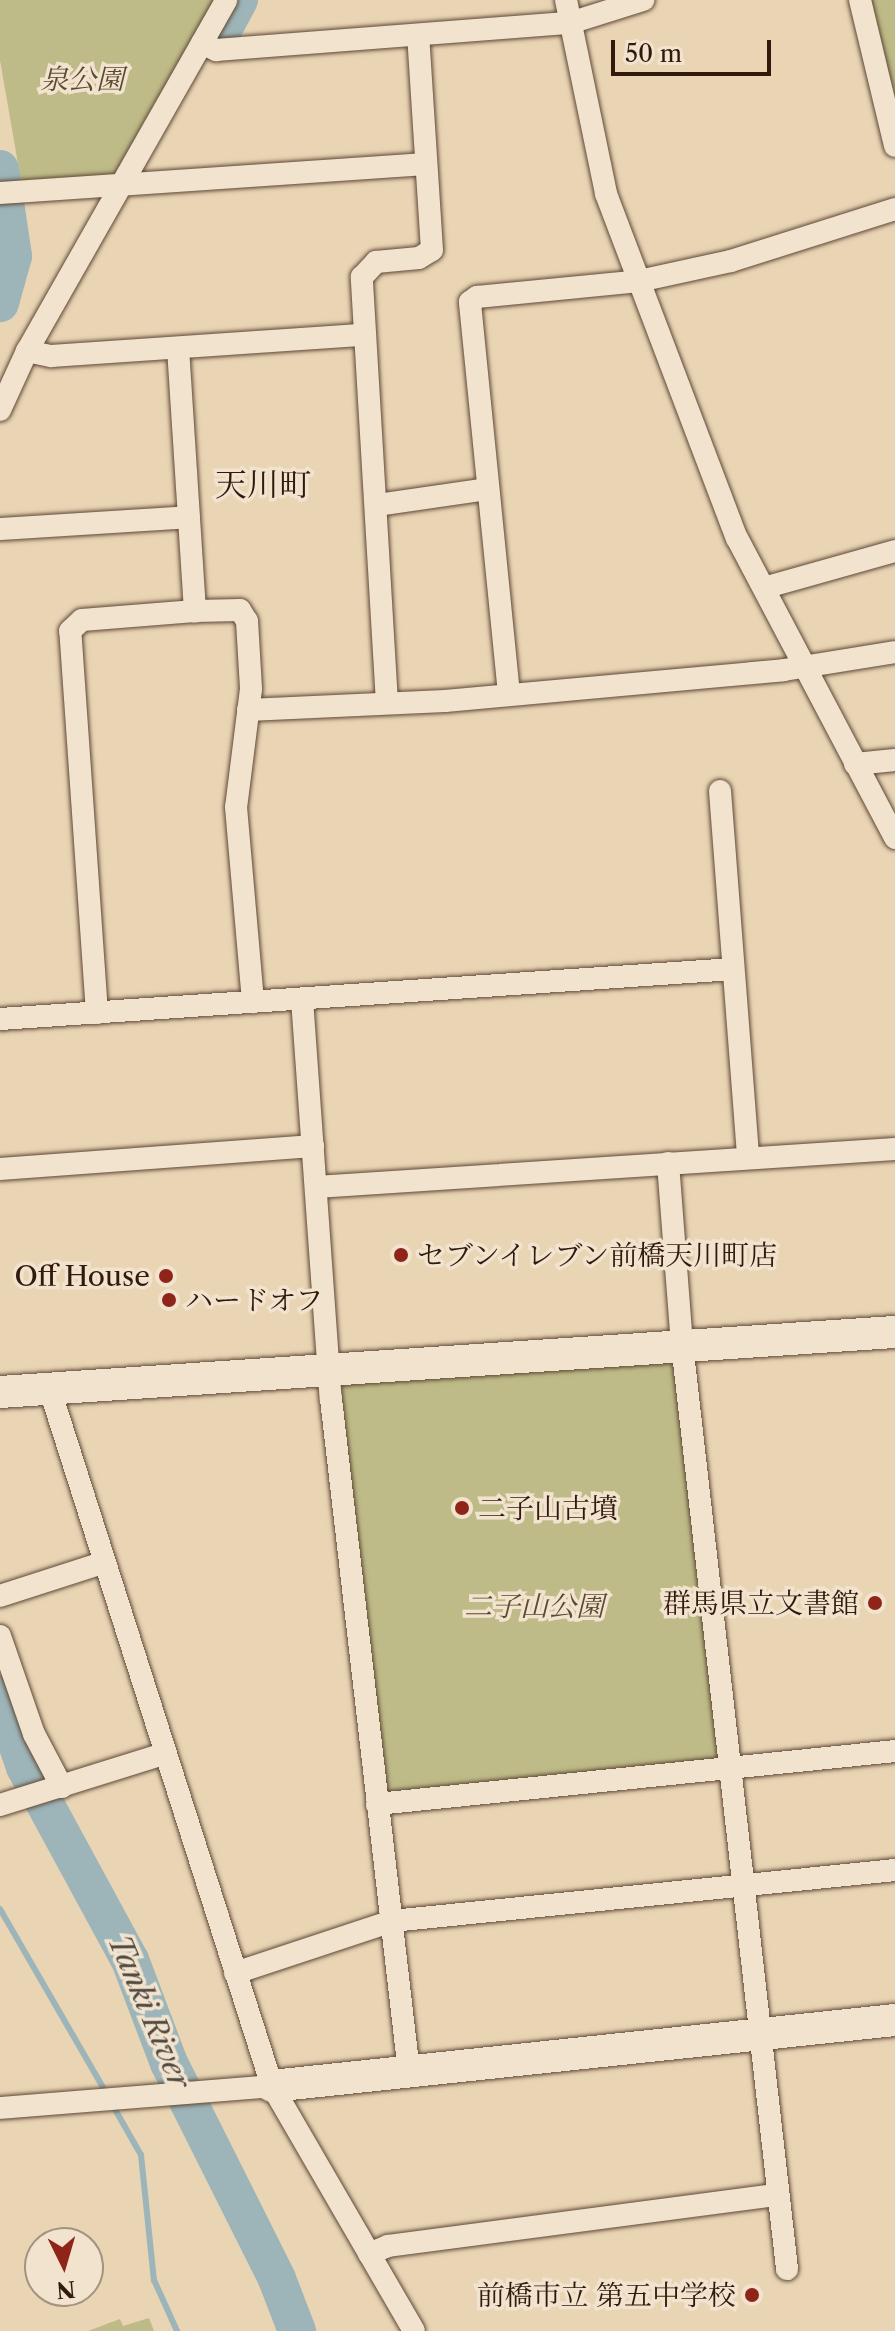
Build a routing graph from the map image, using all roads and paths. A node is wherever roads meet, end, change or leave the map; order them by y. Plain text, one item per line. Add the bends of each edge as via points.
1 (226, 0) edge
2 (566, 0) edge
3 (643, 0) edge
4 (860, 0) edge
5 (570, 23) junction
6 (418, 35) junction
7 (202, 43) junction
8 (895, 146) edge
9 (426, 164) junction
10 (119, 185) junction
11 (7, 193) edge
12 (895, 209) edge
13 (639, 281) junction
14 (363, 335) junction
15 (178, 348) junction
16 (27, 351) junction
17 (0, 410) edge
18 (488, 489) junction
19 (377, 505) junction
20 (189, 517) junction
21 (0, 529) edge
22 (895, 551) edge
23 (767, 587) junction
24 (195, 611) junction
25 (895, 652) edge
26 (802, 666) junction
27 (509, 694) junction
28 (387, 703) junction
29 (248, 710) junction
30 (895, 760) edge
31 (855, 764) junction
32 (720, 791) dead end
33 (895, 838) edge
34 (733, 969) junction
35 (302, 999) junction
36 (253, 1002) junction
37 (97, 1013) junction
38 (0, 1019) edge
39 (313, 1146) junction
40 (895, 1149) edge
41 (748, 1158) junction
42 (668, 1163) junction
43 (0, 1169) edge
44 (316, 1187) junction
45 (895, 1332) edge
46 (682, 1344) junction
47 (329, 1370) junction
48 (50, 1390) junction
49 (0, 1392) edge
50 (102, 1563) junction
51 (0, 1596) edge
52 (0, 1636) edge
53 (895, 1751) edge
54 (164, 1754) junction
55 (732, 1768) junction
56 (62, 1787) junction
57 (377, 1804) junction
58 (0, 1805) edge
59 (895, 1870) edge
60 (745, 1886) junction
61 (392, 1921) junction
62 (235, 1973) junction
63 (895, 2020) edge
64 (759, 2037) junction
65 (409, 2072) junction
66 (272, 2086) junction
67 (0, 2108) edge
68 (778, 2195) junction
69 (369, 2254) junction
70 (787, 2269) dead end
71 (414, 2331) edge

1 - 7 street
2 - 5 street
3 - 5 street
4 - 8 street
5 - 6 street
5 - 13 street via 606,194
6 - 7 street via 216,50
6 - 9 street
7 - 10 street
9 - 10 street
9 - 14 street via 432,250 428,256 365,267
10 - 11 street
10 - 16 street
12 - 13 street via 731,261
13 - 18 street via 477,297 470,302
13 - 23 street via 737,538
14 - 15 street
14 - 19 street
15 - 16 street via 51,356
15 - 20 street
16 - 17 street
18 - 19 street
18 - 27 street
19 - 28 street
20 - 21 street
20 - 24 street
22 - 23 street
23 - 26 street
24 - 29 street via 234,610 245,615
24 - 37 street via 82,620 70,631
25 - 26 street
26 - 27 street
26 - 31 street
27 - 28 street
28 - 29 street
29 - 36 street via 236,807
30 - 31 street
31 - 33 street
32 - 34 street
34 - 35 street
34 - 41 street
35 - 36 street
35 - 39 street
36 - 37 street
37 - 38 street
39 - 43 street
39 - 44 street
40 - 41 street
41 - 42 street
42 - 44 street
42 - 46 street
44 - 47 street
45 - 46 street
46 - 47 street
46 - 55 street
47 - 48 street
47 - 57 street
48 - 49 street
48 - 50 street
50 - 51 street
50 - 54 street
52 - 56 street via 34,1734
53 - 55 street
54 - 56 street
54 - 62 street
55 - 57 street
55 - 60 street
56 - 58 street
57 - 61 street
59 - 60 street
60 - 61 street
60 - 64 street
61 - 62 street
61 - 65 street
62 - 66 street
63 - 64 street
64 - 65 street
64 - 68 street
65 - 66 street
66 - 67 street
66 - 69 street
68 - 69 street via 388,2246
68 - 70 street
69 - 71 street

